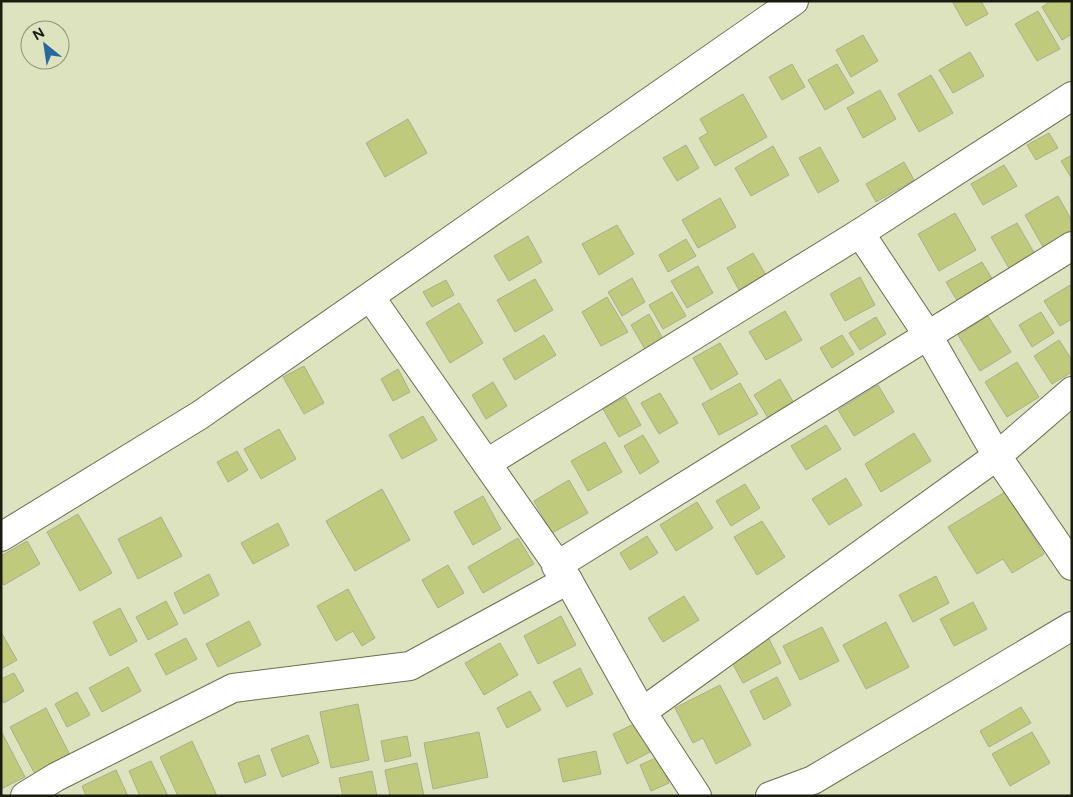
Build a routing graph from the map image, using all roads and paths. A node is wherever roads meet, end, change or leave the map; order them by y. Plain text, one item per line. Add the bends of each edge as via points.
1 (794, 1) edge
2 (1072, 96) edge
3 (860, 233) junction
4 (1072, 246) edge
5 (370, 298) junction
6 (927, 334) junction
7 (1072, 391) edge
8 (997, 456) junction
9 (487, 464) junction
10 (1, 537) edge
11 (1072, 566) edge
12 (562, 573) junction
13 (1072, 626) edge
14 (642, 712) junction
15 (25, 796) edge
16 (697, 796) edge
17 (770, 796) edge

1 - 5 street
2 - 3 street
3 - 6 street
3 - 9 street
4 - 6 street
5 - 9 street
5 - 10 street via 200,415
6 - 8 street
6 - 12 street
7 - 8 street
8 - 11 street
8 - 14 street
9 - 12 street
12 - 14 street
12 - 15 street via 410,666 233,688 56,777
13 - 17 street via 812,780
14 - 16 street

